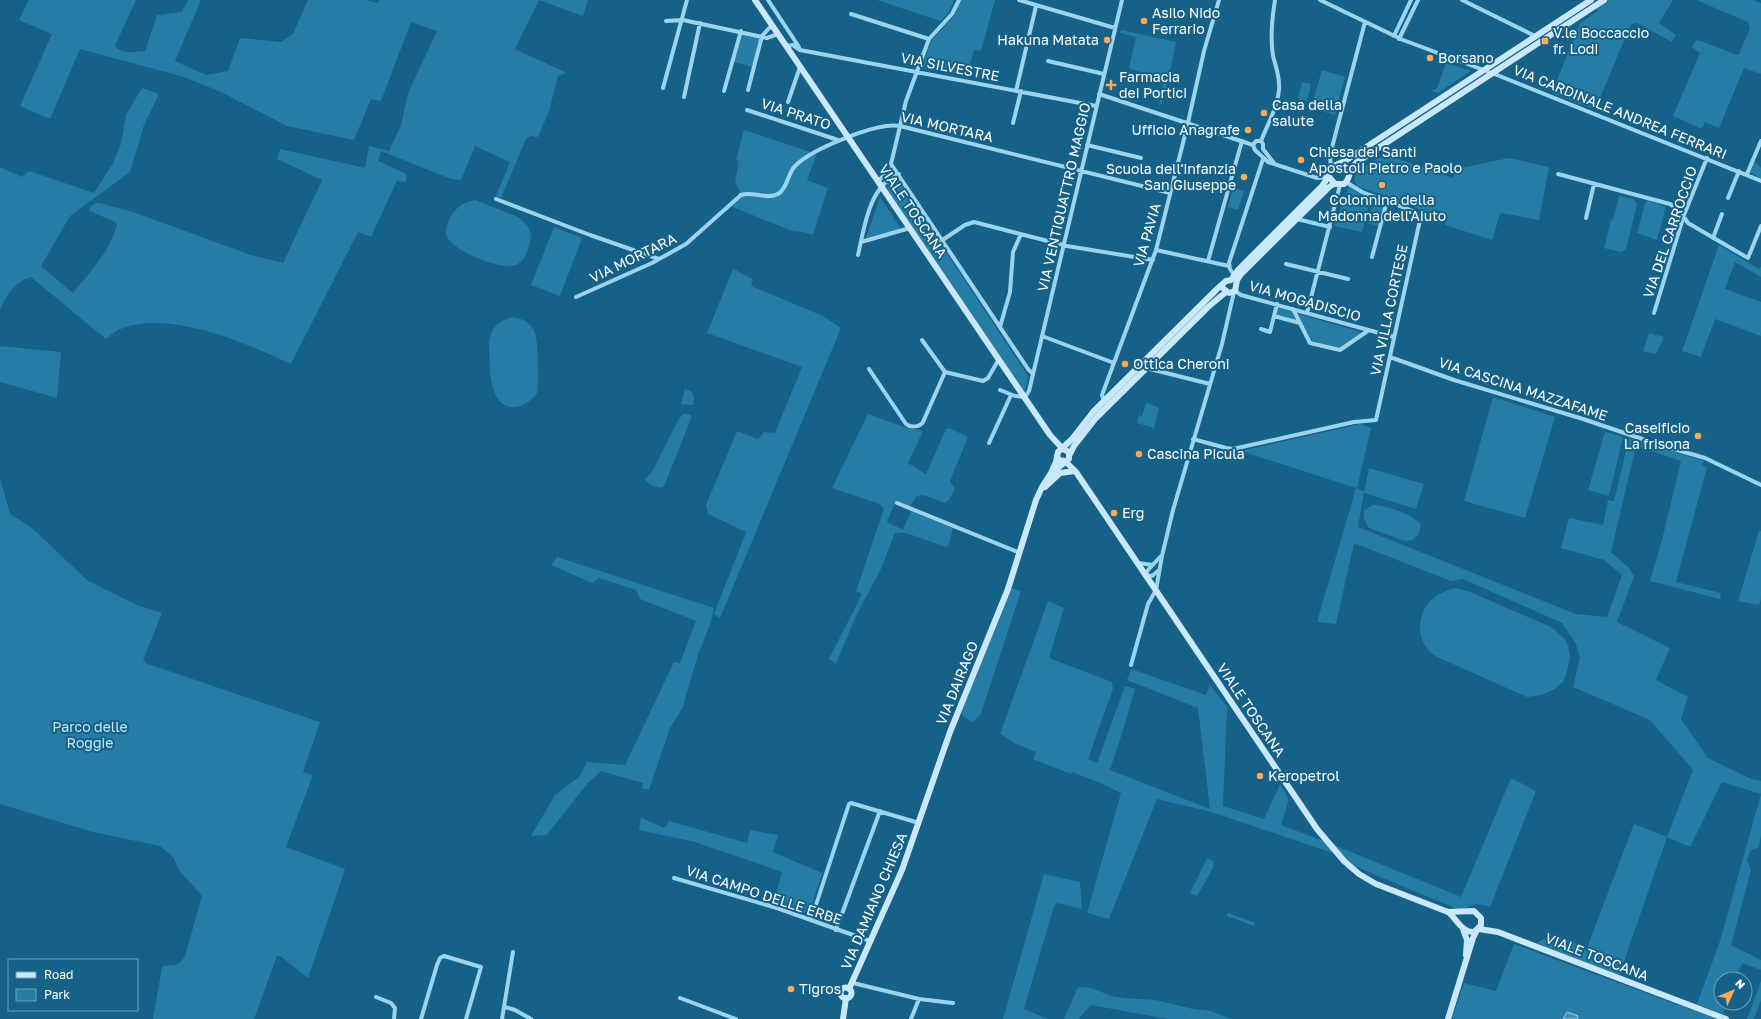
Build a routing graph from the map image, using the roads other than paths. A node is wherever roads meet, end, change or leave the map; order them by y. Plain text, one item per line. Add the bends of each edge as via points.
1 (687, 0) edge
2 (755, 0) edge
3 (960, 0) edge
4 (1018, 0) edge
5 (1122, 0) edge
6 (1219, 0) edge
7 (1275, 0) edge
8 (1320, 0) edge
9 (1411, 0) edge
10 (1418, 0) edge
11 (1462, 0) edge
12 (1591, 0) edge
13 (1604, 0) edge
14 (768, 1) edge
15 (1036, 6) junction
16 (852, 14) dead end
17 (683, 20) junction
18 (666, 21) dead end
19 (1364, 22) junction
20 (700, 23) junction
21 (772, 25) junction
22 (1115, 28) junction
23 (741, 31) junction
24 (778, 34) junction
25 (762, 36) junction
26 (1394, 36) junction
27 (1535, 36) junction
28 (929, 39) junction
29 (1400, 39) junction
30 (787, 46) junction
31 (800, 50) junction
32 (792, 53) junction
33 (1048, 61) dead end
34 (800, 67) junction
35 (1485, 70) junction
36 (917, 72) junction
37 (1493, 73) junction
38 (1104, 74) junction
39 (663, 88) dead end
40 (748, 90) dead end
41 (724, 91) dead end
42 (1019, 91) junction
43 (1099, 94) junction
44 (684, 97) dead end
45 (788, 102) dead end
46 (1096, 106) junction
47 (747, 110) dead end
48 (1013, 123) dead end
49 (1188, 123) junction
50 (900, 126) junction
51 (848, 137) junction
52 (838, 140) junction
53 (1242, 141) junction
54 (1261, 141) junction
55 (1761, 141) edge
56 (1087, 145) junction
57 (1253, 145) junction
58 (1263, 149) junction
59 (1258, 151) junction
60 (1141, 158) dead end
61 (1707, 158) junction
62 (1263, 159) junction
63 (1274, 164) junction
64 (1338, 165) junction
65 (893, 167) junction
66 (1331, 169) junction
67 (1081, 170) junction
68 (1739, 171) junction
69 (1349, 172) junction
70 (899, 174) junction
71 (1558, 174) dead end
72 (1747, 174) junction
73 (1329, 177) junction
74 (878, 181) junction
75 (1761, 181) edge
76 (1340, 184) junction
77 (1594, 184) junction
78 (882, 187) junction
79 (1170, 193) junction
80 (1728, 198) dead end
81 (496, 199) dead end
82 (1387, 202) junction
83 (1722, 214) dead end
84 (1684, 217) junction
85 (1297, 218) junction
86 (1586, 218) dead end
87 (1761, 226) edge
88 (1330, 227) junction
89 (910, 228) junction
90 (1021, 234) junction
91 (1712, 238) junction
92 (941, 241) junction
93 (861, 242) junction
94 (1064, 245) junction
95 (1156, 250) junction
96 (858, 256) dead end
97 (1372, 258) dead end
98 (659, 259) junction
99 (1153, 260) junction
100 (1208, 261) junction
101 (1286, 264) dead end
102 (1229, 266) junction
103 (1318, 272) junction
104 (1234, 279) junction
105 (1348, 279) dead end
106 (1224, 282) junction
107 (1231, 292) junction
108 (576, 297) dead end
109 (1277, 304) junction
110 (1293, 309) junction
111 (1654, 312) dead end
112 (1307, 313) junction
113 (1274, 316) junction
114 (1300, 323) junction
115 (1000, 327) junction
116 (1261, 329) dead end
117 (1369, 330) junction
118 (1042, 336) junction
119 (1394, 337) junction
120 (922, 340) dead end
121 (1390, 357) junction
122 (999, 359) junction
123 (1114, 363) junction
124 (1146, 368) junction
125 (869, 369) dead end
126 (945, 372) junction
127 (1033, 374) junction
128 (1210, 384) junction
129 (1000, 390) dead end
130 (1011, 394) junction
131 (1025, 397) junction
132 (1104, 402) junction
133 (1050, 436) junction
134 (1193, 439) junction
135 (989, 442) dead end
136 (1063, 449) junction
137 (1057, 455) junction
138 (1070, 455) junction
139 (1065, 461) junction
140 (1075, 472) junction
141 (1051, 473) junction
142 (1761, 485) edge
143 (1039, 494) junction
144 (897, 503) dead end
145 (1020, 553) junction
146 (1162, 556) junction
147 (1137, 563) junction
148 (1155, 564) junction
149 (1159, 570) junction
150 (1145, 575) junction
151 (1156, 590) junction
152 (1132, 665) dead end
153 (880, 811) junction
154 (919, 823) junction
155 (674, 878) dead end
156 (1448, 912) junction
157 (1465, 912) junction
158 (1481, 918) junction
159 (810, 920) junction
160 (1461, 926) junction
161 (1478, 929) junction
162 (836, 930) junction
163 (1498, 932) junction
164 (870, 941) junction
165 (513, 952) dead end
166 (1466, 965) junction
167 (851, 986) junction
168 (376, 997) dead end
169 (680, 998) dead end
170 (919, 999) junction
171 (953, 1003) dead end
172 (505, 1007) junction
173 (394, 1019) edge
174 (421, 1019) edge
175 (466, 1019) edge
176 (502, 1019) edge
177 (531, 1019) edge
178 (736, 1019) edge
179 (843, 1019) edge
180 (911, 1019) edge
181 (1448, 1019) edge
182 (1726, 1019) edge

1 - 17 street
2 - 21 street, VIALE TOSCANA
3 - 28 street via 952,14
4 - 15 street
5 - 22 street, VIA VENTIQUATTRO MAGGIO
6 - 49 street, VIA PAVIA via 1204,51
7 - 54 street via 1271,38 1279,90
8 - 19 street, VIA CARDINALE ANDREA FERRARI
9 - 26 street
10 - 29 street
11 - 27 street
12 - 27 street
13 - 37 street
14 - 31 street
15 - 22 street
15 - 42 street
16 - 28 street
17 - 18 street
17 - 20 street
17 - 39 street
19 - 26 street, VIA CARDINALE ANDREA FERRARI
19 - 66 street via 1330,155
20 - 23 street
20 - 44 street
21 - 24 street, VIALE TOSCANA
21 - 25 street
22 - 38 street, VIA VENTIQUATTRO MAGGIO
23 - 25 street
23 - 41 street
24 - 25 street via 768,38
24 - 30 street, VIALE TOSCANA
25 - 40 street
26 - 29 street, VIA CARDINALE ANDREA FERRARI
27 - 35 street
28 - 36 street
29 - 35 street, VIA CARDINALE ANDREA FERRARI
30 - 31 street, VIA SILVESTRE via 793,45
30 - 32 street, VIALE TOSCANA
31 - 32 street
31 - 36 street, VIA SILVESTRE
32 - 34 street, VIALE TOSCANA
33 - 38 street
34 - 45 street
34 - 51 street, VIALE TOSCANA
35 - 37 street, VIA CARDINALE ANDREA FERRARI
35 - 64 street
36 - 42 street, VIA SILVESTRE
36 - 50 street
37 - 61 street, VIA CARDINALE ANDREA FERRARI
37 - 69 street via 1357,162
38 - 43 street, VIA VENTIQUATTRO MAGGIO
42 - 46 street, VIA SILVESTRE
42 - 48 street
43 - 46 street, VIA VENTIQUATTRO MAGGIO
43 - 49 street
46 - 56 street, VIA VENTIQUATTRO MAGGIO
47 - 52 street, VIA PRATO
49 - 53 street
49 - 79 street, VIA PAVIA
50 - 51 street, VIA MORTARA via 885,126
50 - 65 street via 890,161
50 - 67 street, VIA MORTARA
51 - 52 street, VIA MORTARA
51 - 74 street, VIALE TOSCANA
52 - 98 street, VIA MORTARA via 797,164 779,193 772,196 748,193 741,195 689,242
53 - 57 street
53 - 100 street
54 - 57 street via 1256,141
54 - 58 street
55 - 72 street
56 - 60 street
56 - 67 street, VIA VENTIQUATTRO MAGGIO
57 - 59 street
58 - 59 street
58 - 63 street
59 - 62 street
61 - 68 street, VIA CARDINALE ANDREA FERRARI
61 - 84 street, VIA DEL CARROCCIO
62 - 63 street
62 - 102 street
63 - 73 street via 1316,178
64 - 66 street
64 - 69 street via 1346,167
65 - 70 street, VIALE TOSCANA
65 - 74 street
66 - 73 street
67 - 79 street, VIA MORTARA
67 - 94 street, VIA VENTIQUATTRO MAGGIO
68 - 72 street, VIA CARDINALE ANDREA FERRARI
68 - 80 street, VIA CARDINALE ANDREA FERRARI
69 - 76 street via 1349,176
70 - 78 street via 889,179
70 - 92 street, VIALE TOSCANA
71 - 77 street
72 - 75 street, VIA CARDINALE ANDREA FERRARI
73 - 76 street
73 - 104 street
74 - 78 street, VIALE TOSCANA
76 - 82 street, VIA VILLA CORTESE
76 - 85 street via 1329,187
76 - 88 street
77 - 84 street via 1666,202
77 - 86 street
78 - 89 street, VIALE TOSCANA
78 - 93 street via 872,206
79 - 95 street, VIA PAVIA
81 - 98 street
82 - 97 street, VIA VILLA CORTESE
82 - 119 street, VIA VILLA CORTESE via 1413,211 1420,220
83 - 91 street
84 - 91 street via 1688,223
84 - 111 street, VIA DEL CARROCCIO
85 - 88 street
85 - 104 street
87 - 91 street via 1748,258
88 - 103 street
89 - 93 street
89 - 122 street, VIALE TOSCANA
90 - 92 street via 972,222
90 - 94 street
90 - 115 street via 1013,252 1010,292
92 - 115 street, VIALE TOSCANA
93 - 96 street
94 - 99 street
94 - 118 street, VIA VENTIQUATTRO MAGGIO
95 - 99 street, VIA PAVIA
95 - 100 street
98 - 108 street, VIA MORTARA
99 - 123 street, VIA PAVIA
100 - 102 street
101 - 103 street
102 - 104 street
103 - 105 street
103 - 112 street
104 - 106 street
104 - 107 street
106 - 107 street via 1223,287
106 - 132 street
107 - 109 street, VIA MOGADISCIO
107 - 124 street via 1208,307
107 - 128 street via 1231,302
109 - 110 street, VIA MOGADISCIO
109 - 113 street
110 - 112 street, VIA MOGADISCIO
110 - 114 street
112 - 117 street, VIA MOGADISCIO
113 - 114 street
113 - 116 street via 1270,332
114 - 117 street via 1310,343 1338,350
115 - 127 street, VIALE TOSCANA
117 - 119 street, VIA MOGADISCIO
118 - 123 street
118 - 127 street, VIA VENTIQUATTRO MAGGIO
119 - 121 street, VIA VILLA CORTESE
120 - 126 street
121 - 134 street, VIA VILLA CORTESE via 1376,420 1354,422 1233,449
121 - 142 street, VIA CASCINA MAZZAFAME via 1454,380 1705,458
122 - 126 street via 988,378 983,381
122 - 131 street, VIALE TOSCANA
123 - 132 street, VIA PAVIA via 1102,396
124 - 128 street
124 - 138 street via 1093,422
125 - 126 street via 906,424 910,426 923,422
127 - 131 street, VIA VENTIQUATTRO MAGGIO
128 - 134 street
129 - 130 street
130 - 131 street
130 - 135 street
131 - 133 street, VIALE TOSCANA
132 - 136 street via 1090,415
133 - 136 street, VIALE TOSCANA
133 - 137 street, VIALE TOSCANA
134 - 146 street
136 - 137 street
136 - 138 street via 1068,450
137 - 139 street via 1059,460
137 - 141 street
138 - 139 street
138 - 140 street, VIALE TOSCANA
139 - 140 street, VIALE TOSCANA
139 - 141 street
140 - 143 street via 1060,473
140 - 147 street, VIALE TOSCANA
141 - 143 street, VIA DAIRAGO
143 - 145 street, VIA DAIRAGO
144 - 145 street
145 - 154 street, VIA DAIRAGO via 1004,600 950,732
146 - 148 street
146 - 149 street
147 - 148 street
147 - 150 street, VIALE TOSCANA
148 - 150 street
149 - 150 street via 1152,576
149 - 151 street
150 - 151 street, VIALE TOSCANA
151 - 152 street via 1148,604
151 - 156 street, VIALE TOSCANA via 1336,854 1373,882 1420,903
153 - 154 street
153 - 159 street via 849,804
153 - 162 street
154 - 164 street, VIA DAMIANO CHIESA via 902,870
155 - 159 street, VIA CAMPO DELLE ERBE
156 - 157 street, VIALE TOSCANA
156 - 160 street, VIALE TOSCANA
157 - 158 street, VIALE TOSCANA via 1474,911
157 - 160 street via 1461,917
158 - 161 street via 1482,923
158 - 163 street, VIALE TOSCANA
159 - 162 street, VIA CAMPO DELLE ERBE
160 - 161 street, VIALE TOSCANA via 1468,932
160 - 166 street via 1467,940
161 - 163 street, VIALE TOSCANA
161 - 166 street
162 - 164 street, VIA CAMPO DELLE ERBE
163 - 182 street, VIALE TOSCANA
164 - 167 street, VIA DAMIANO CHIESA
165 - 172 street
166 - 181 street
167 - 170 street
167 - 179 street, VIA DAMIANO CHIESA via 840,991 846,998
168 - 173 street via 391,1003 395,1008
169 - 178 street via 716,1014
170 - 171 street
170 - 180 street
172 - 176 street
172 - 177 street
174 - 175 street via 440,958 444,956 482,966

